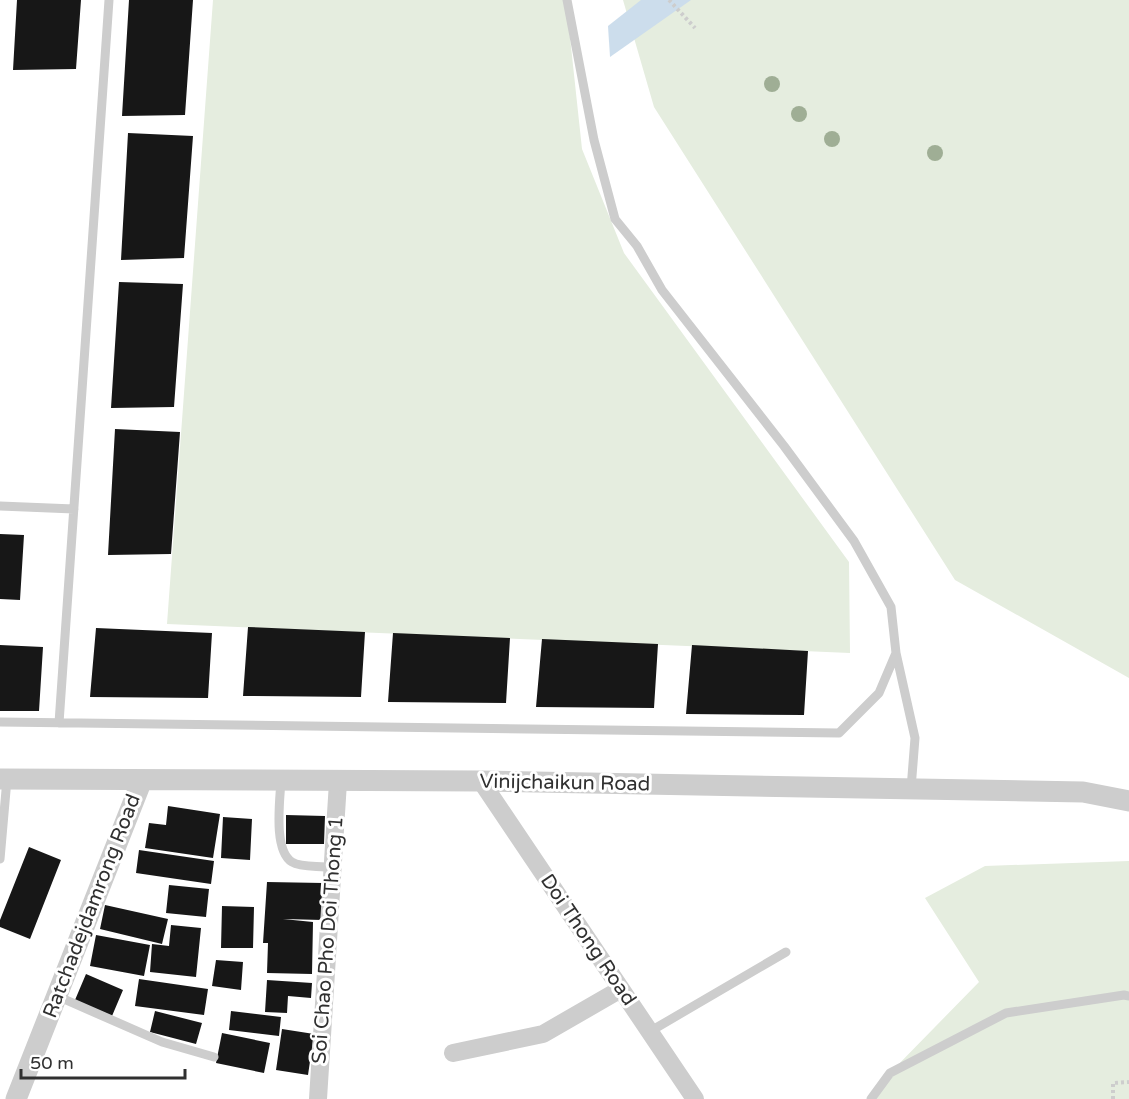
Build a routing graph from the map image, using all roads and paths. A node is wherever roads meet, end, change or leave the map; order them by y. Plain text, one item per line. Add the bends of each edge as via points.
1 (109, 0) edge
2 (567, 0) edge
3 (669, 0) edge
4 (696, 28) dead end
5 (0, 506) edge
6 (74, 508) junction
7 (896, 653) junction
8 (0, 722) edge
9 (59, 723) junction
10 (3, 779) edge
11 (141, 780) junction
12 (280, 780) junction
13 (481, 781) junction
14 (338, 782) junction
15 (911, 789) junction
16 (1129, 801) edge
17 (0, 859) edge
18 (325, 867) dead end
19 (786, 952) dead end
20 (621, 988) junction
21 (57, 996) junction
22 (1129, 996) edge
23 (650, 1032) junction
24 (453, 1053) dead end
25 (214, 1057) dead end
26 (1129, 1082) edge
27 (16, 1099) edge
28 (318, 1099) edge
29 (695, 1099) edge
30 (871, 1099) edge
31 (1113, 1099) edge

1 - 6 lane
2 - 7 lane via 594,140 615,219 637,246 662,290 854,541 891,607
3 - 4 path
5 - 6 lane
6 - 9 lane
7 - 9 lane via 879,693 839,733
7 - 15 lane via 915,738
8 - 9 lane
10 - 11 street, Vinijchaikun Road
10 - 17 lane
11 - 12 street, Vinijchaikun Road
11 - 21 street, Ratchadejdamrong Road
12 - 14 street, Vinijchaikun Road
12 - 18 lane via 280,841 285,855 293,863
13 - 14 street, Vinijchaikun Road
13 - 15 street, Vinijchaikun Road
13 - 20 street, Doi Thong Road
14 - 28 street, Soi Chao Pho Doi Thong 1
15 - 16 street, Vinijchaikun Road via 1083,792
19 - 23 lane
20 - 23 street, Doi Thong Road
20 - 24 street via 543,1034
21 - 25 lane via 162,1042
21 - 27 street, Ratchadejdamrong Road
22 - 30 lane via 1006,1012 890,1073
23 - 29 street, Doi Thong Road
26 - 31 path via 1113,1083

